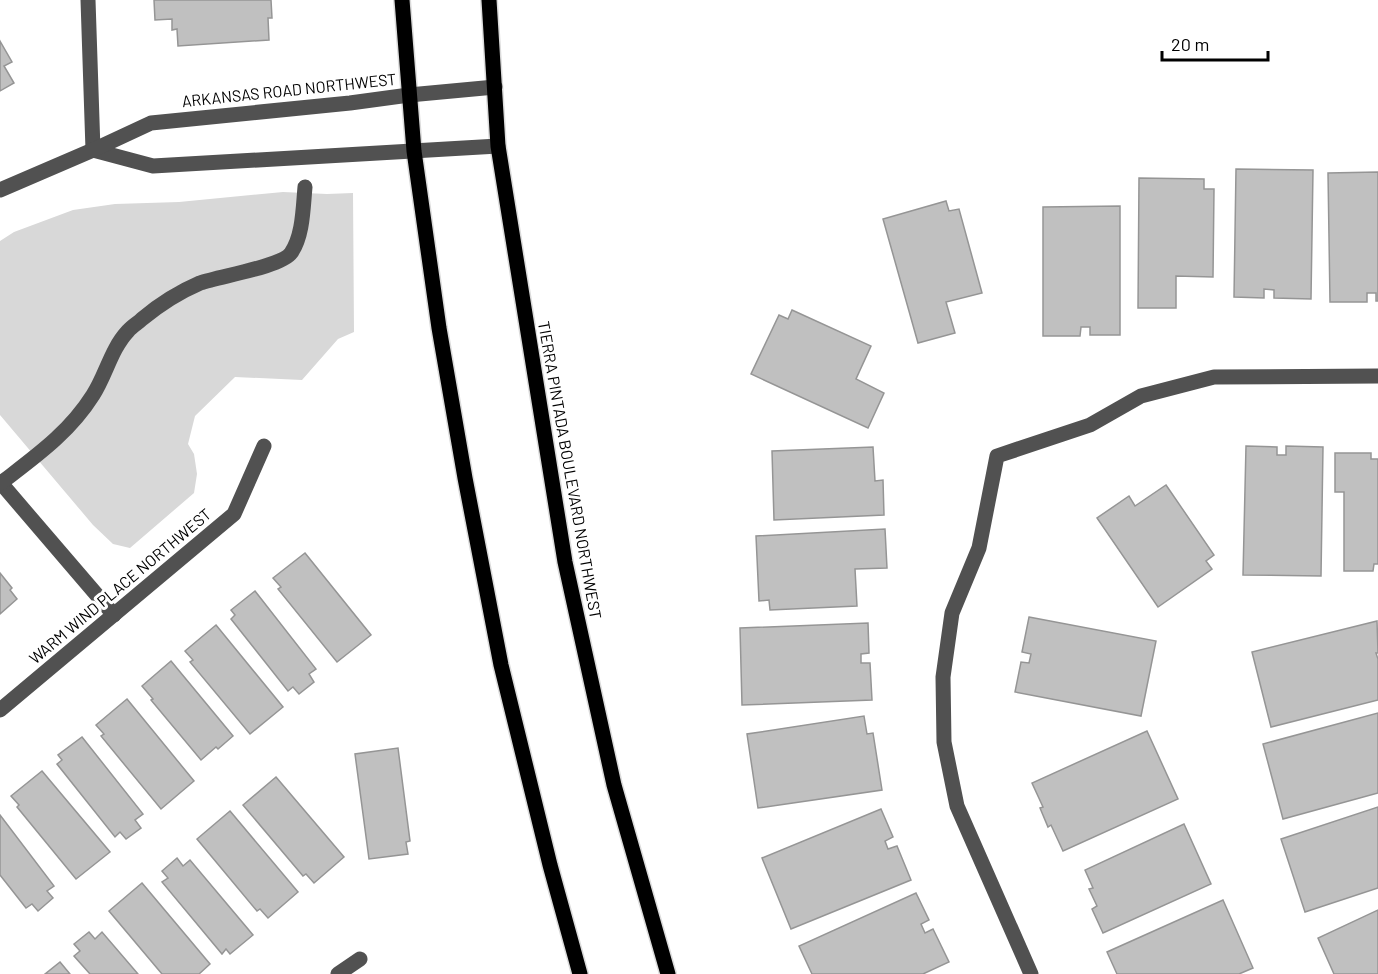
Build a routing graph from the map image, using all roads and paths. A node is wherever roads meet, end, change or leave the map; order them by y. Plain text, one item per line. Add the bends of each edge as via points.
1 (88, 0) edge
2 (402, 0) edge
3 (489, 0) edge
4 (495, 87) junction
5 (410, 95) junction
6 (498, 146) junction
7 (93, 150) junction
8 (414, 151) junction
9 (305, 187) dead end
10 (0, 190) edge
11 (1378, 376) edge
12 (264, 446) dead end
13 (0, 483) edge
14 (114, 615) junction
15 (0, 710) edge
16 (360, 959) dead end
17 (338, 974) edge
18 (580, 974) edge
19 (668, 974) edge
20 (1031, 974) edge

1 - 7 street
2 - 5 main road
3 - 4 main road, TIERRA PINTADA BOULEVARD NORTHWEST
4 - 5 street, ARKANSAS ROAD NORTHWEST
4 - 6 main road, TIERRA PINTADA BOULEVARD NORTHWEST
5 - 7 street, ARKANSAS ROAD NORTHWEST via 151,123
5 - 8 main road
6 - 8 street
6 - 19 main road, TIERRA PINTADA BOULEVARD NORTHWEST via 565,562 614,785
7 - 8 street via 153,166
7 - 10 street, ARKANSAS ROAD NORTHWEST
8 - 18 main road via 443,351 499,654
9 - 13 street via 298,241 289,256 274,264 201,283 176,294 151,312 128,331 79,417
11 - 20 street via 1214,377 1141,396 1090,425 997,456 979,548 952,613 943,677 944,742 957,806
12 - 14 street, WARM WIND PLACE NORTHWEST via 234,514
13 - 14 street
14 - 15 street, WARM WIND PLACE NORTHWEST
16 - 17 street

